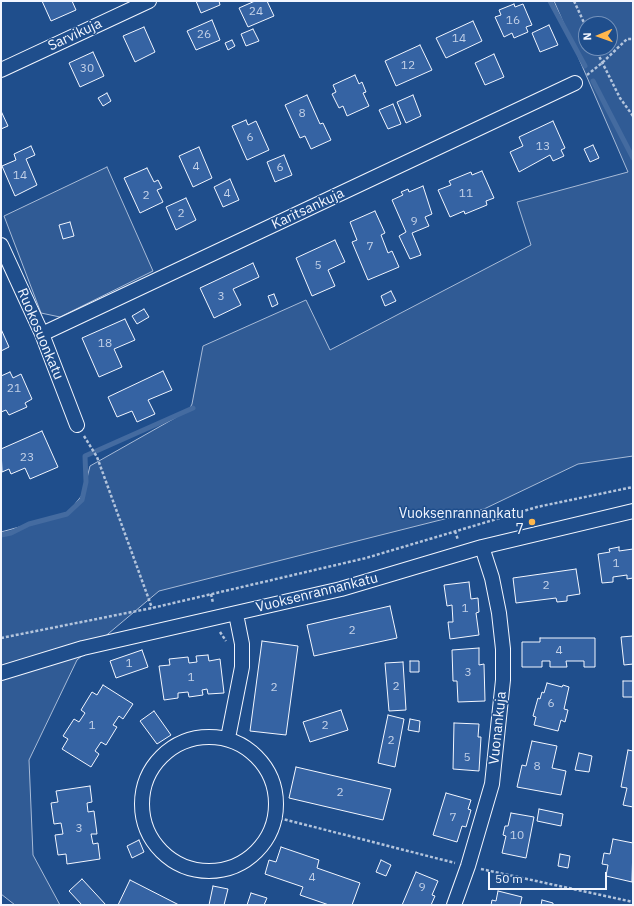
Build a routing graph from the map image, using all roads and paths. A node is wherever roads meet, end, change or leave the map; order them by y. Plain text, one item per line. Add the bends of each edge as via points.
1 (148, 1) edge
2 (574, 1) edge
3 (581, 16) edge
4 (633, 39) edge
5 (598, 56) edge
6 (602, 64) junction
7 (1, 70) edge
8 (575, 83) joint
9 (633, 116) edge
10 (1, 245) edge
11 (42, 334) junction
12 (77, 424) dead end
13 (90, 446) dead end
14 (633, 487) edge
15 (633, 511) edge
16 (482, 547) junction
17 (152, 608) junction
18 (236, 614) junction
19 (1, 638) edge
20 (1, 673) edge
21 (228, 738) junction
22 (454, 905) edge

1 - 7 street, Sarvikuja
2 - 3 path
4 - 6 path via 627,39
5 - 6 path
6 - 8 path
6 - 9 path
8 - 11 street, Karitsankuja
10 - 11 street, Ruokosuonkatu
11 - 12 street, Ruokosuonkatu
13 - 17 path via 97,458
14 - 17 path via 537,507 366,558
15 - 16 street, Vuoksenrannankatu
16 - 18 street, Vuoksenrannankatu via 341,589
16 - 22 street, Vuonankuja via 499,613 503,680 492,784
17 - 19 path
18 - 20 street, Vuoksenrannankatu via 83,648
18 - 21 street via 242,644 242,667
21 - 21 street via 202,737 180,743 162,756 149,775 143,797 144,819 153,840 168,857 188,868 211,871 233,867 257,850 267,838 275,817 275,791 266,767 248,749

